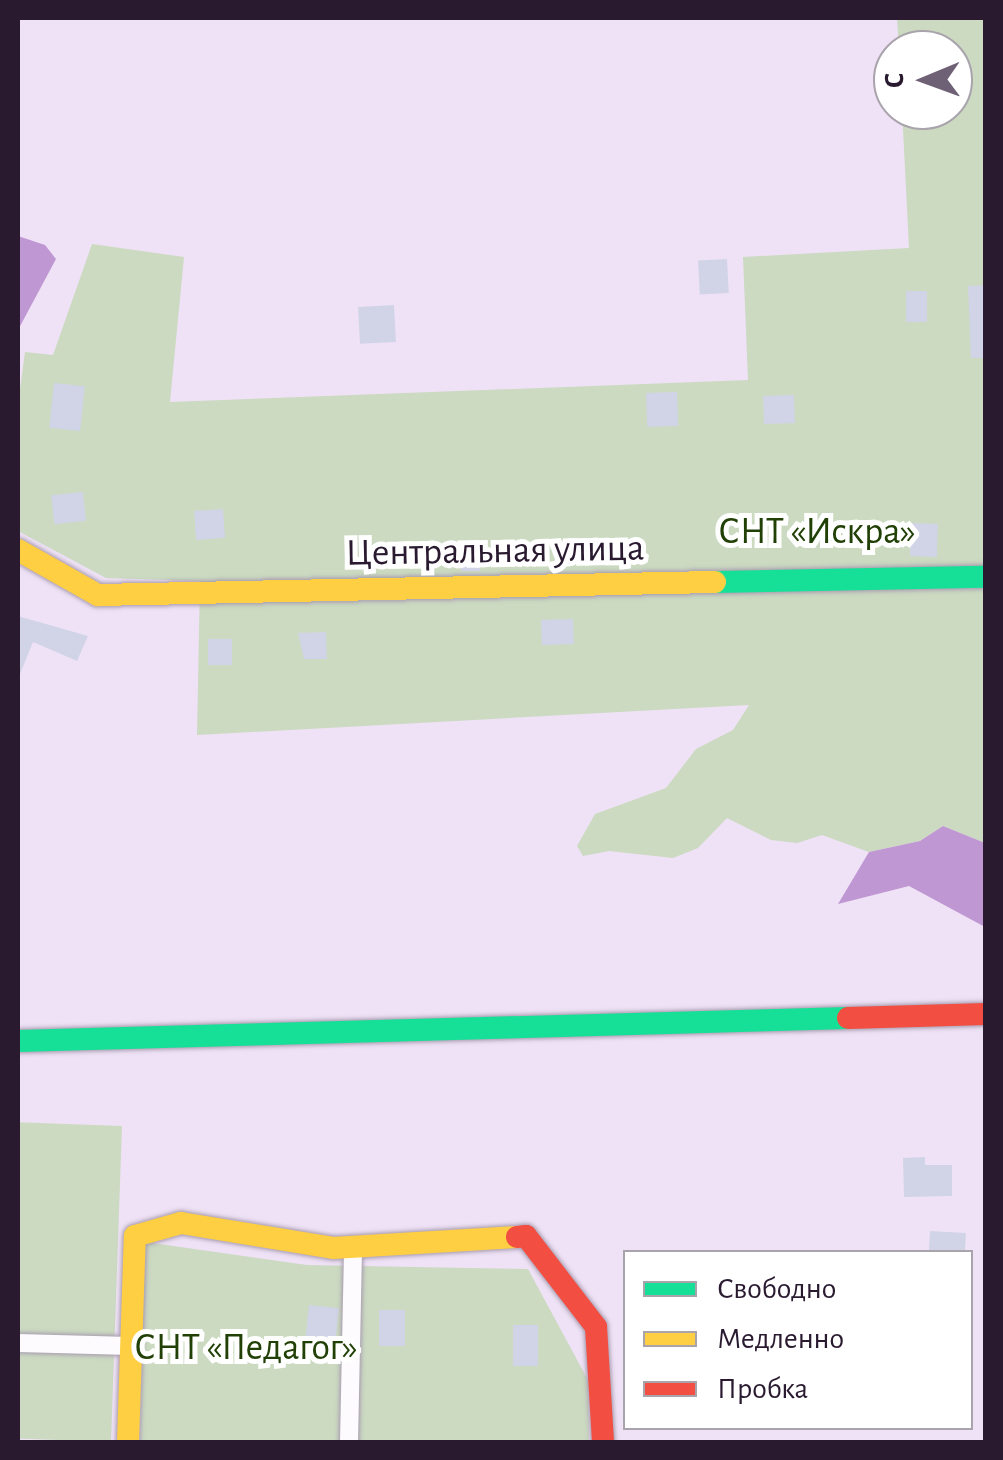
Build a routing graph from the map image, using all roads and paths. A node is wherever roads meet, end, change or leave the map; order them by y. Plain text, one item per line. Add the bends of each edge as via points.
1 (18, 550) edge
2 (986, 577) edge
3 (986, 1014) edge
4 (18, 1041) edge
5 (353, 1246) junction
6 (18, 1342) edge
7 (131, 1346) junction
8 (128, 1442) edge
9 (349, 1442) edge
10 (603, 1442) edge

1 - 2 street, Центральная улица via 98,595
3 - 4 street
5 - 7 street via 181,1223 135,1236
5 - 9 street
5 - 10 street via 526,1236 596,1327
6 - 7 street
7 - 8 street

